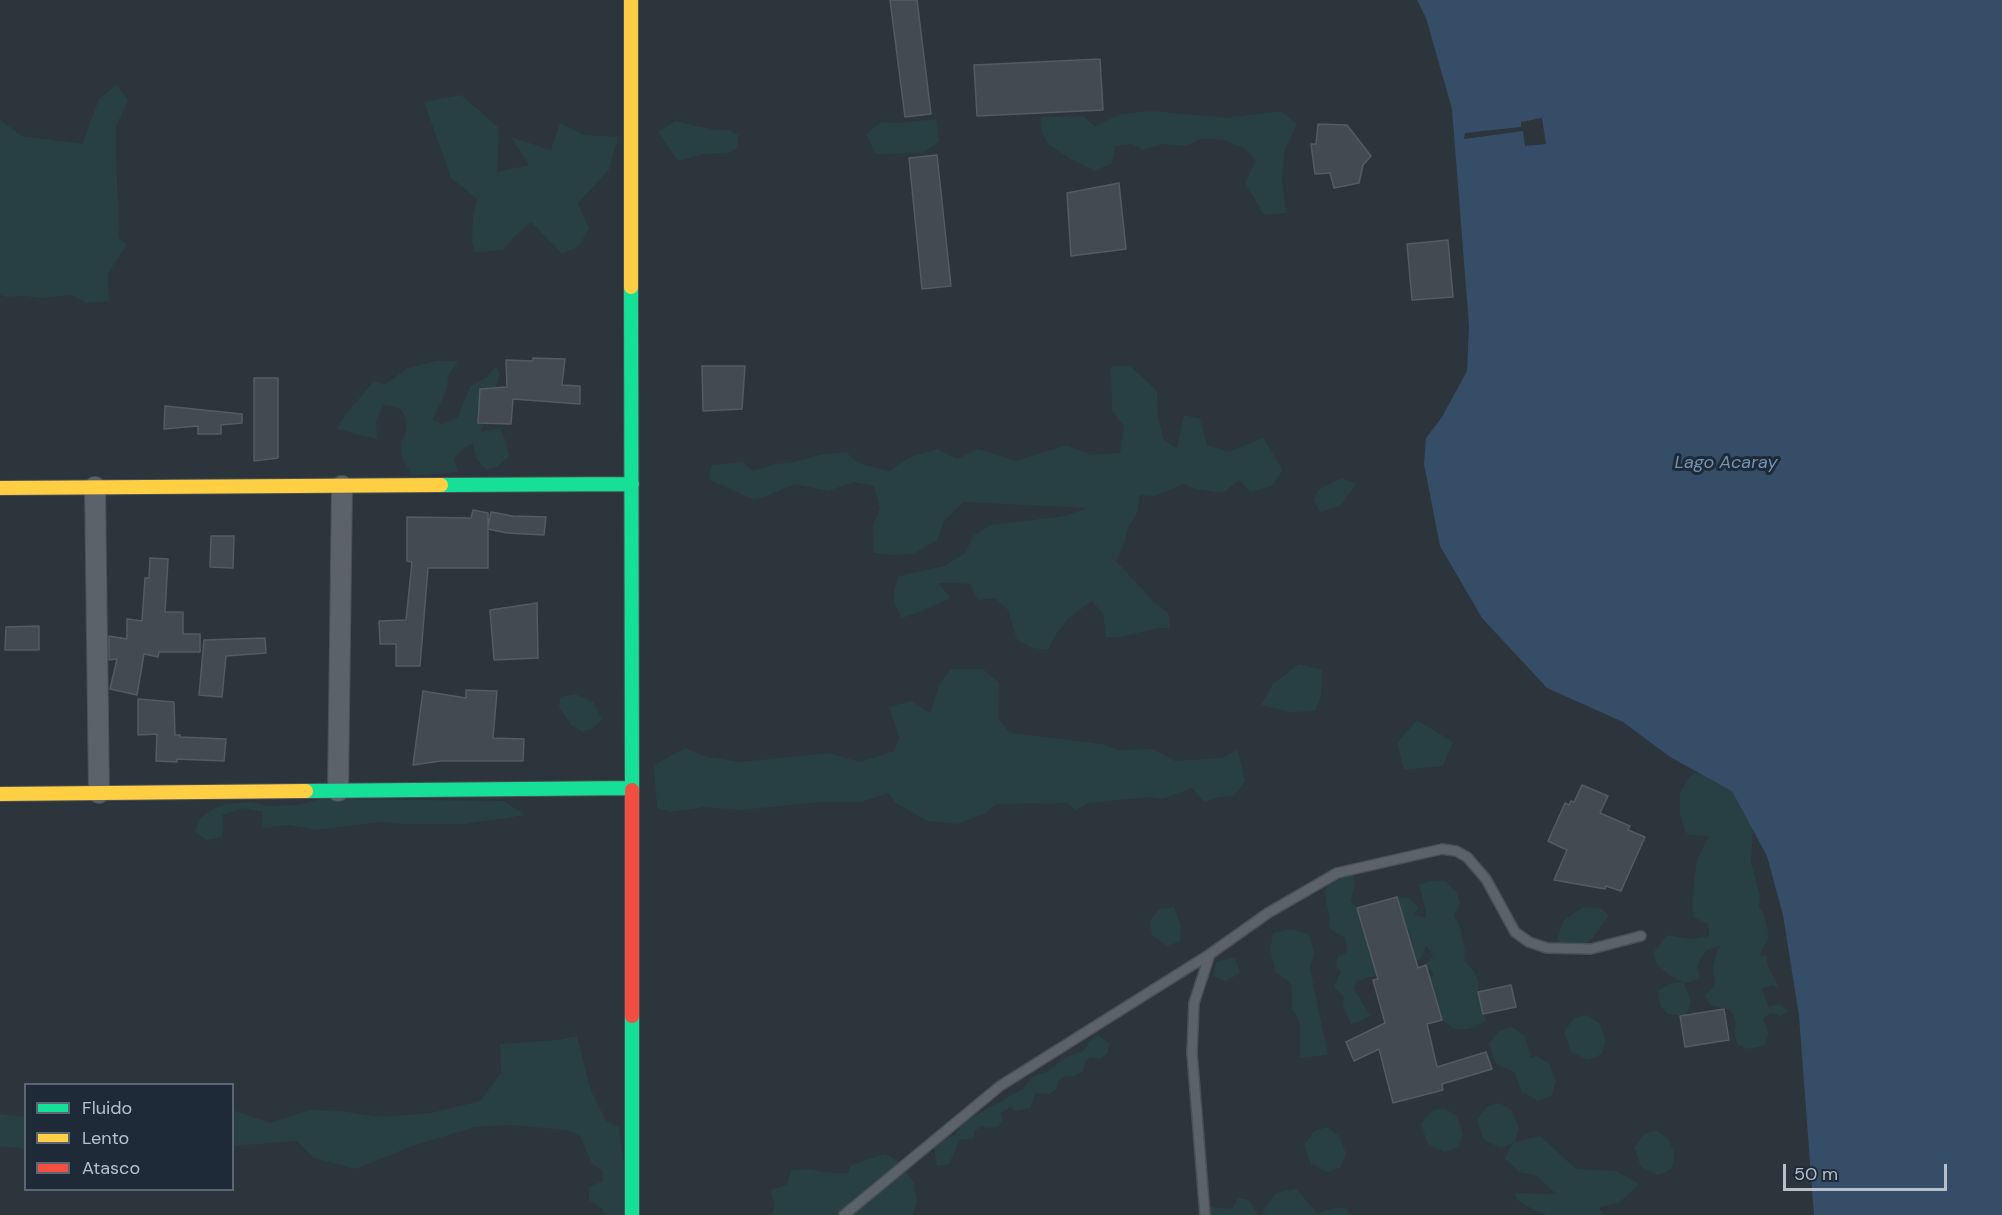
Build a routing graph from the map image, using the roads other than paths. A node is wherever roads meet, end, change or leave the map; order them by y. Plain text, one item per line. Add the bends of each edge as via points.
1 (631, 0) edge
2 (632, 484) junction
3 (342, 486) junction
4 (95, 487) junction
5 (0, 488) edge
6 (632, 788) junction
7 (338, 791) junction
8 (99, 793) junction
9 (0, 794) edge
10 (1641, 936) dead end
11 (1210, 954) junction
12 (632, 1215) edge
13 (844, 1215) edge
14 (1205, 1215) edge

1 - 2 street
2 - 3 street
2 - 6 street
3 - 4 street
3 - 7 street
4 - 5 street
4 - 8 street
6 - 7 street
6 - 12 street
7 - 8 street
8 - 9 street
10 - 11 lane via 1591,949 1547,948 1529,942 1515,932 1486,879 1467,857 1442,849 1337,873 1268,913
11 - 13 lane via 1000,1086
11 - 14 lane via 1194,1003 1192,1053

